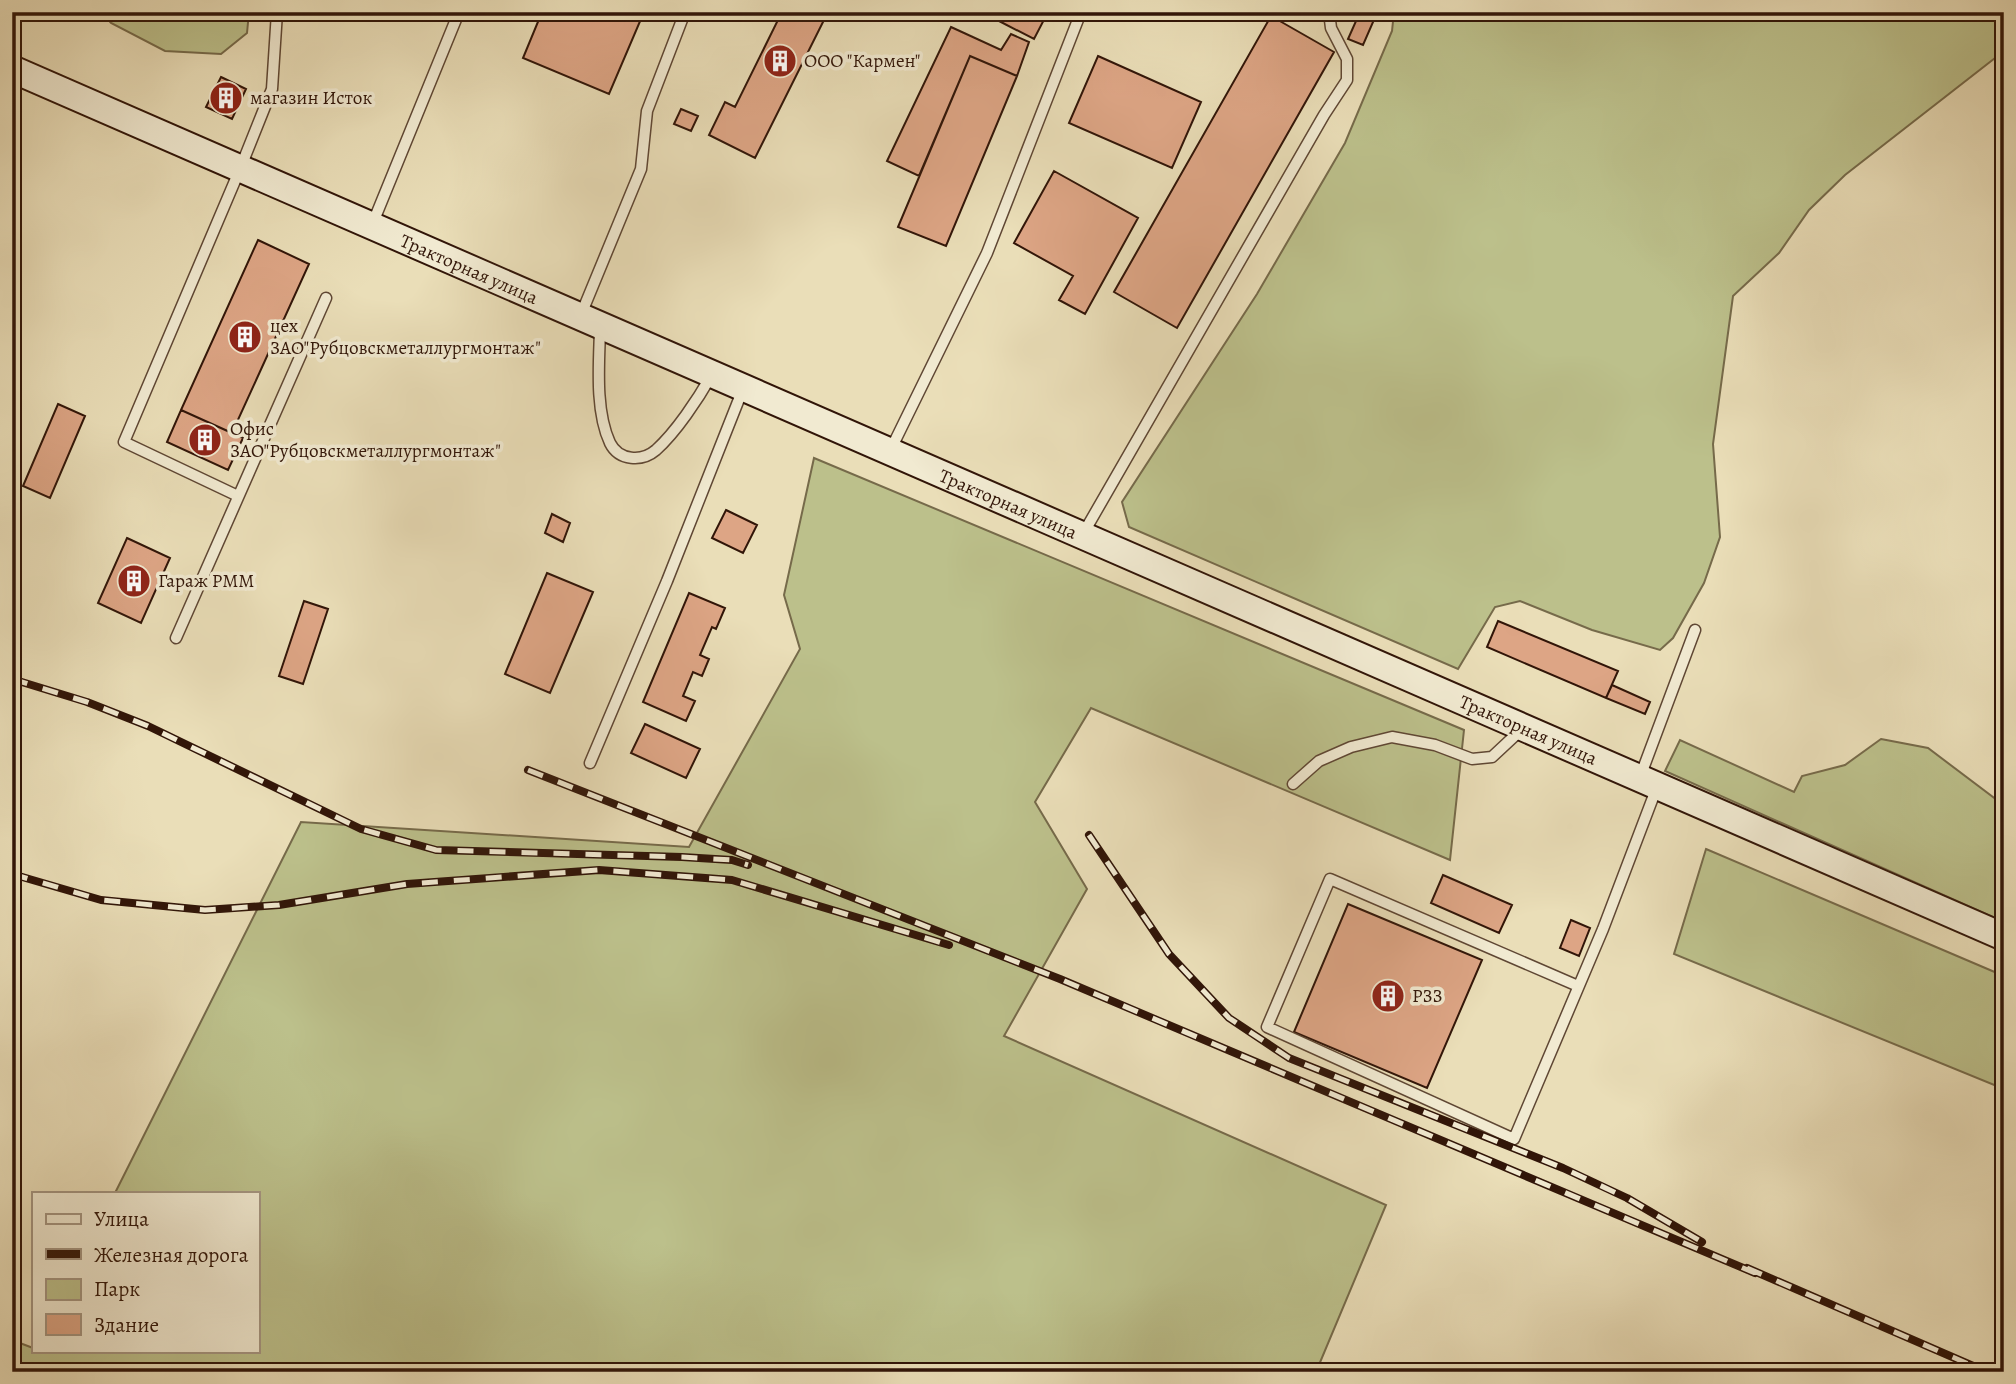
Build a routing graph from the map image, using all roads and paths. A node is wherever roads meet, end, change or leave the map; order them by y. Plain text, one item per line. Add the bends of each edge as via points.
1 (276, 12) edge
2 (459, 12) edge
3 (685, 12) edge
4 (1081, 12) edge
5 (1329, 12) edge
6 (12, 69) edge
7 (240, 169) junction
8 (372, 225) junction
9 (326, 298) dead end
10 (590, 322) junction
11 (712, 375) junction
12 (743, 388) junction
13 (890, 451) junction
14 (238, 496) junction
15 (1082, 537) junction
16 (1695, 630) dead end
17 (176, 638) dead end
18 (1523, 728) junction
19 (590, 763) dead end
20 (1648, 783) junction
21 (1293, 784) dead end
22 (2004, 937) edge
23 (1578, 986) junction

1 - 7 lane via 272,89
2 - 8 lane
3 - 10 lane via 648,111 641,169
4 - 13 lane via 987,253
5 - 15 lane via 1331,28 1347,59 1347,80
6 - 7 main road, Тракторная улица
7 - 8 main road, Тракторная улица
7 - 14 lane via 124,442
8 - 10 main road, Тракторная улица
9 - 14 lane
10 - 11 main road, Тракторная улица
10 - 11 lane via 598,387 611,445 620,456 632,459 655,451 694,405
11 - 12 main road, Тракторная улица
12 - 13 main road, Тракторная улица
12 - 19 lane
13 - 15 main road, Тракторная улица
14 - 17 lane
15 - 18 main road, Тракторная улица
16 - 20 lane
18 - 20 main road, Тракторная улица
18 - 21 lane via 1492,757 1472,759 1435,745 1392,737 1319,761
20 - 22 main road, Тракторная улица
20 - 23 lane via 1604,929
23 - 23 lane via 1514,1139 1267,1027 1330,880

